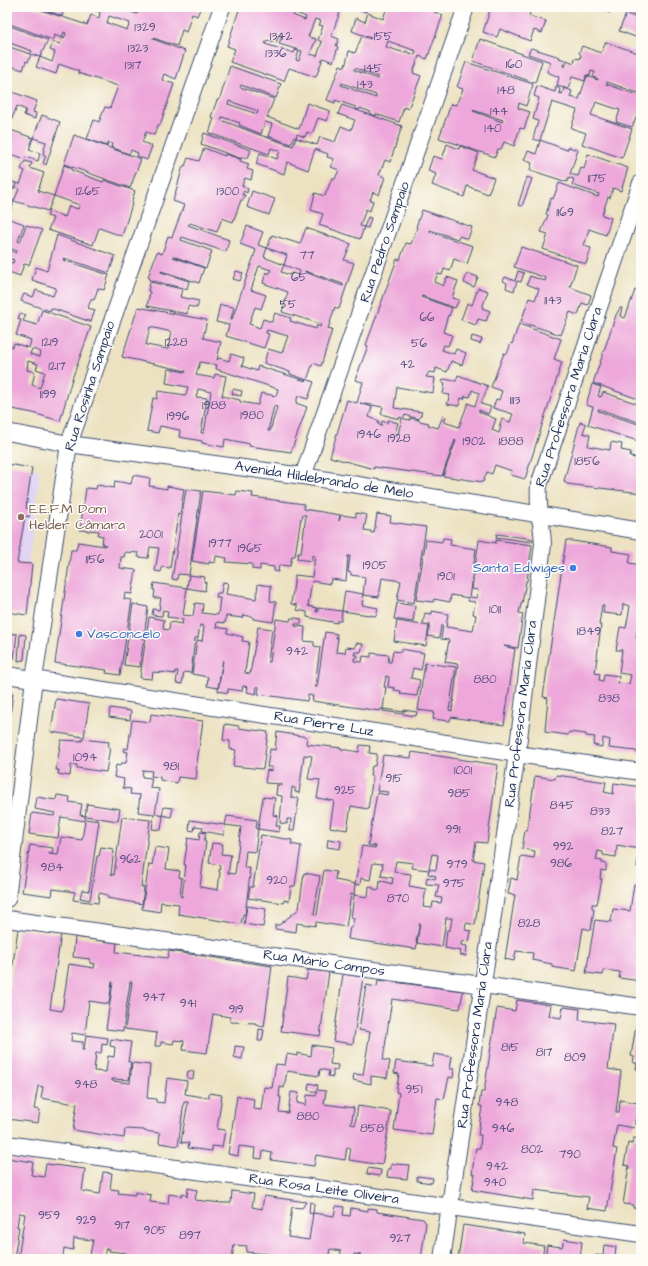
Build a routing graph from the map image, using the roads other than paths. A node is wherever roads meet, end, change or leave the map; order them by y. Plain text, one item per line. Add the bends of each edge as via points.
1 (222, 7) edge
2 (466, 7) edge
3 (641, 183) edge
4 (7, 432) edge
5 (69, 444) junction
6 (304, 476) junction
7 (540, 514) junction
8 (641, 531) edge
9 (7, 675) edge
10 (34, 679) junction
11 (517, 754) junction
12 (641, 772) edge
13 (7, 899) edge
14 (7, 919) edge
15 (482, 985) junction
16 (641, 1007) edge
17 (7, 1144) edge
18 (449, 1207) junction
19 (641, 1234) edge
20 (442, 1259) edge

1 - 5 street, Rua Rosinha Sampaio
2 - 6 street, Rua Pedro Sampaio
3 - 7 street, Rua Professora Maria Clara via 539,485 537,498
4 - 5 street, Avenida Hildebrando de Melo
5 - 6 street, Avenida Hildebrando de Melo
5 - 10 street, Rua Rosinha Sampaio
6 - 7 street, Avenida Hildebrando de Melo
7 - 8 street, Avenida Hildebrando de Melo
7 - 11 street, Rua Professora Maria Clara via 543,544
9 - 10 street, Rua Pierre Luz
10 - 11 street, Rua Pierre Luz
10 - 13 street, Rua Rosinha Sampaio
11 - 12 street, Rua Pierre Luz
11 - 15 street, Rua Professora Maria Clara
14 - 15 street, Rua Mário Campos
15 - 16 street, Rua Mário Campos
15 - 18 street, Rua Professora Maria Clara
17 - 18 street, Rua Rosa Leite Oliveira
18 - 19 street, Rua Rosa Leite Oliveira
18 - 20 street, Rua Professora Maria Clara

